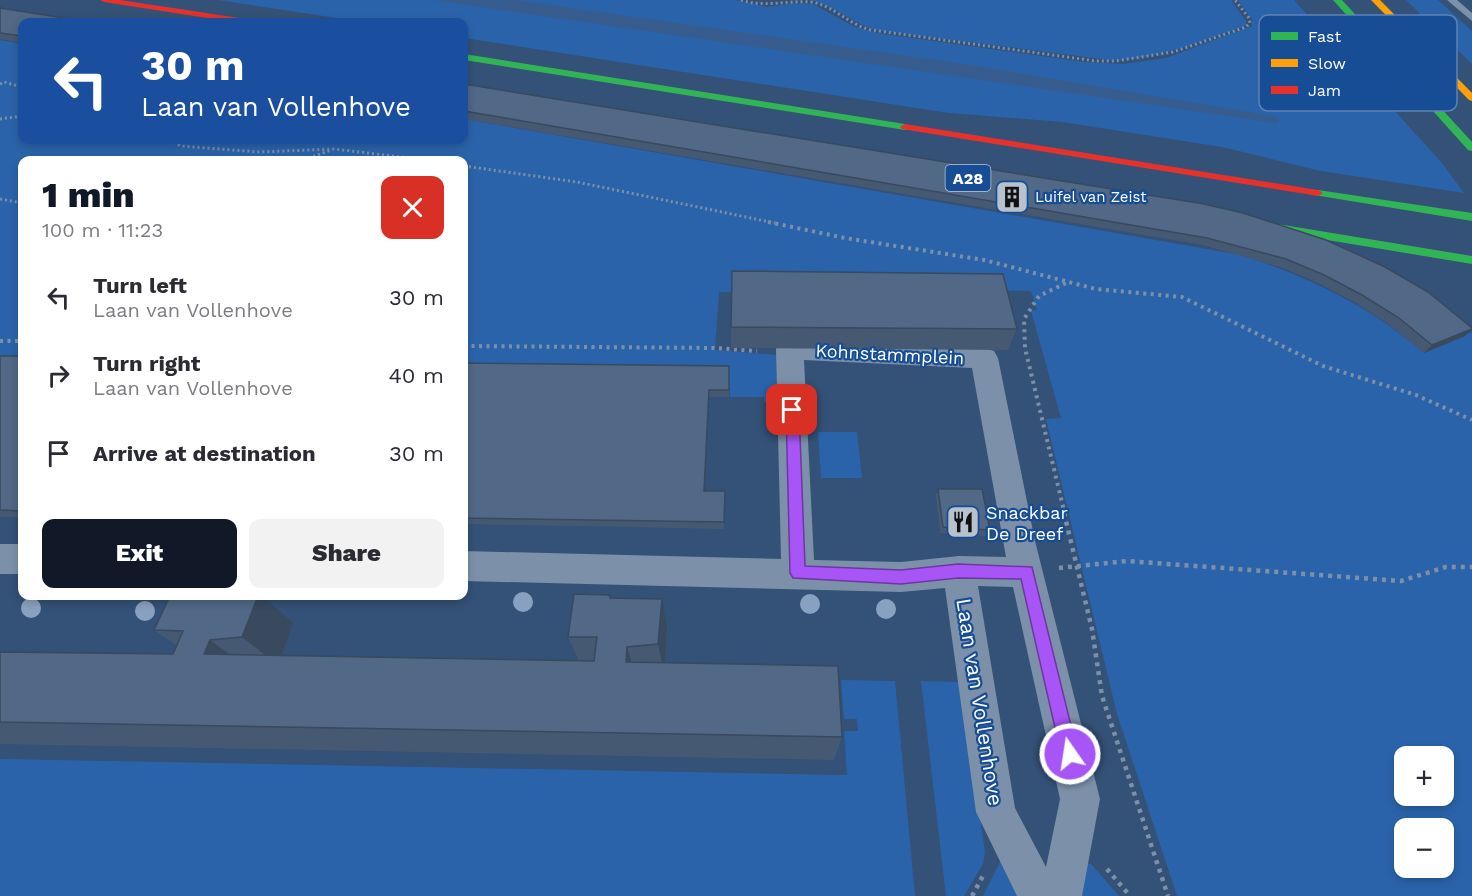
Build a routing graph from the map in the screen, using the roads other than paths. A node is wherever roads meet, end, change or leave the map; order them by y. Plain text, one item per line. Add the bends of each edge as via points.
1 (104, 0) edge
2 (1336, 0) edge
3 (1376, 0) edge
4 (1452, 0) edge
5 (1350, 15) edge
6 (1391, 15) edge
7 (220, 18) edge
8 (1472, 18) edge
9 (468, 58) edge
10 (1457, 83) edge
11 (1472, 98) edge
12 (1438, 111) edge
13 (1472, 148) edge
14 (1472, 217) edge
15 (1243, 223) edge
16 (1472, 260) edge
17 (1023, 556) junction
18 (0, 559) edge
19 (18, 559) edge
20 (468, 566) edge
21 (958, 571) junction
22 (798, 573) junction
23 (1039, 896) edge
24 (1061, 896) edge

1 - 7 main road
2 - 5 main road
3 - 6 main road
4 - 8 lane
9 - 14 main road, A28
10 - 11 main road
12 - 13 main road
15 - 16 main road
17 - 21 street, Laan van Vollenhove
17 - 22 street, Kohnstammplein via 984,358 790,351
17 - 24 street via 1080,800
18 - 19 street
20 - 22 street, Laan van Vollenhove
21 - 22 street, Laan van Vollenhove via 901,577
21 - 23 street, Laan van Vollenhove via 996,812

